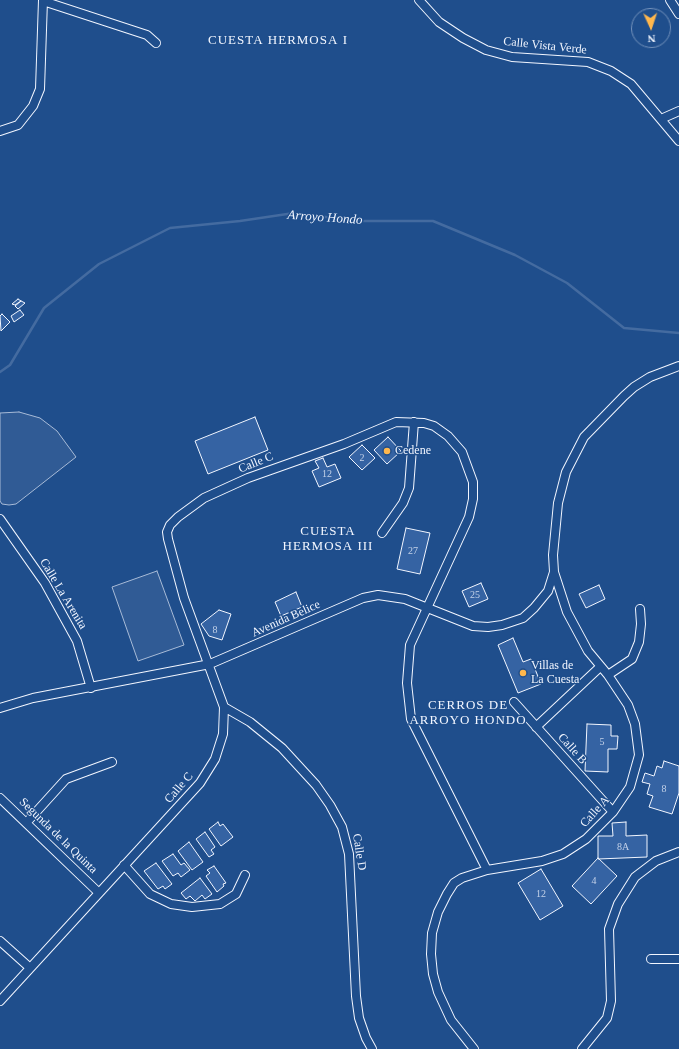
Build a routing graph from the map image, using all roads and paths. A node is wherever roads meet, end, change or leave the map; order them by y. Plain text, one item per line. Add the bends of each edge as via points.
1 (419, 0) edge
2 (670, 0) edge
3 (43, 1) edge
4 (679, 14) edge
5 (156, 43) dead end
6 (679, 110) edge
7 (661, 119) junction
8 (0, 131) edge
9 (679, 141) edge
10 (679, 366) edge
11 (414, 422) junction
12 (0, 519) edge
13 (382, 533) dead end
14 (554, 572) junction
15 (426, 608) junction
16 (640, 609) dead end
17 (210, 664) junction
18 (600, 666) junction
19 (608, 675) junction
20 (91, 688) junction
21 (514, 702) dead end
22 (224, 707) junction
23 (0, 708) edge
24 (536, 727) junction
25 (112, 762) dead end
26 (0, 798) edge
27 (613, 812) junction
28 (27, 822) junction
29 (679, 852) edge
30 (124, 864) junction
31 (487, 870) junction
32 (244, 875) dead end
33 (98, 892) junction
34 (0, 941) edge
35 (652, 959) dead end
36 (679, 959) edge
37 (29, 967) junction
38 (0, 1001) edge
39 (372, 1049) edge
40 (474, 1049) edge
41 (582, 1049) edge

1 - 7 street, Calle Vista Verde via 439,22 486,50 512,57 588,62 611,70 631,84
2 - 4 street
3 - 5 street via 147,35
3 - 8 street via 40,89 33,106 18,125
6 - 7 street
7 - 9 street, Calle Vista Verde
10 - 14 street, Calle A via 650,377 634,387 584,437 566,472 558,504
11 - 13 street via 409,488 403,503
11 - 15 street, Calle C via 434,426 448,436 462,452 473,482 469,517
11 - 17 street, Calle C via 396,422 344,444 248,478 204,498 170,525 168,539 184,598
12 - 20 street, Calle La Arenita via 45,583 77,641
14 - 15 street, Avenida Belice via 548,591 534,608 523,618 502,625 473,626
14 - 18 street, Calle A via 567,612 588,651
15 - 17 street, Avenida Belice via 405,598 393,596 363,598
15 - 31 street, Calle C via 410,646 407,683 411,719
16 - 19 street via 641,624 632,659
17 - 20 street, Avenida Belice
17 - 22 street, Calle C
18 - 19 street, Calle A
18 - 24 street
19 - 27 street, Calle A via 628,705 635,724 639,755 630,786
20 - 23 street, Avenida Belice via 33,698
21 - 24 street, Calle B
22 - 30 street, Calle C via 223,734 215,759 200,783
22 - 39 street, Calle D via 250,722 282,748 316,785 342,827 349,854 356,996 359,1018
24 - 27 street, Calle B
25 - 28 street via 66,779
26 - 28 street, Segunda de la Quinta
27 - 31 street, Calle A via 586,839 563,854 542,861
28 - 33 street, Segunda de la Quinta
29 - 41 street via 656,861 636,877 618,904 609,929 611,1001 607,1018
30 - 32 street via 150,894 171,904 192,907 220,904 236,894
30 - 33 street, Calle C
31 - 40 street, Calle A via 454,883 438,912 432,933 433,974 438,992 451,1020
33 - 37 street, Calle C
34 - 37 street
35 - 36 street
37 - 38 street, Calle C

